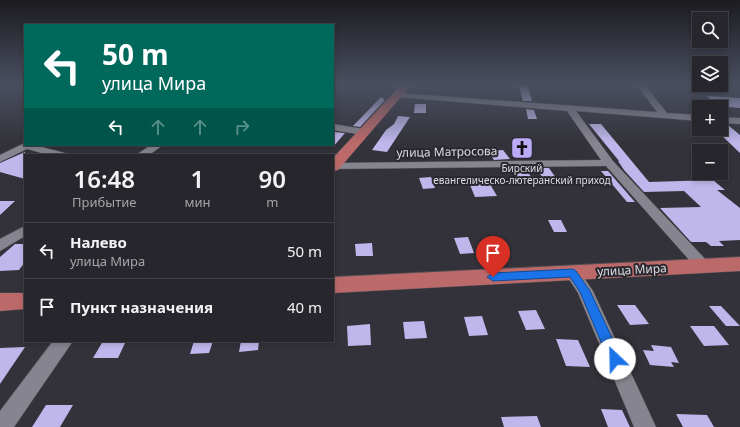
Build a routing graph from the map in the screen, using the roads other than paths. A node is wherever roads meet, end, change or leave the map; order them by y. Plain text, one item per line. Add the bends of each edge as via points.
1 (390, 104) edge
2 (508, 104) edge
3 (655, 104) edge
4 (570, 109) junction
5 (664, 115) junction
6 (692, 117) edge
7 (728, 120) edge
8 (740, 121) edge
9 (334, 127) edge
10 (364, 132) junction
11 (27, 146) edge
12 (156, 146) edge
13 (57, 154) edge
14 (142, 154) edge
15 (0, 159) edge
16 (609, 162) junction
17 (334, 165) edge
18 (334, 166) edge
19 (24, 231) edge
20 (0, 246) edge
21 (740, 264) edge
22 (703, 266) junction
23 (573, 273) junction
24 (334, 285) edge
25 (24, 301) edge
26 (0, 302) edge
27 (63, 342) edge
28 (1, 427) edge
29 (645, 427) edge

1 - 10 main road
2 - 4 street
3 - 5 street
4 - 5 street
4 - 16 street
5 - 6 street
7 - 8 street
9 - 10 street
10 - 17 main road
11 - 13 street
11 - 15 street
12 - 14 street
16 - 18 street, улица Матросова
16 - 22 street
19 - 20 street
21 - 22 main road, улица Мира
22 - 23 main road, улица Мира
23 - 24 main road, улица Мира
23 - 29 street via 585,291
25 - 26 main road
27 - 28 street

